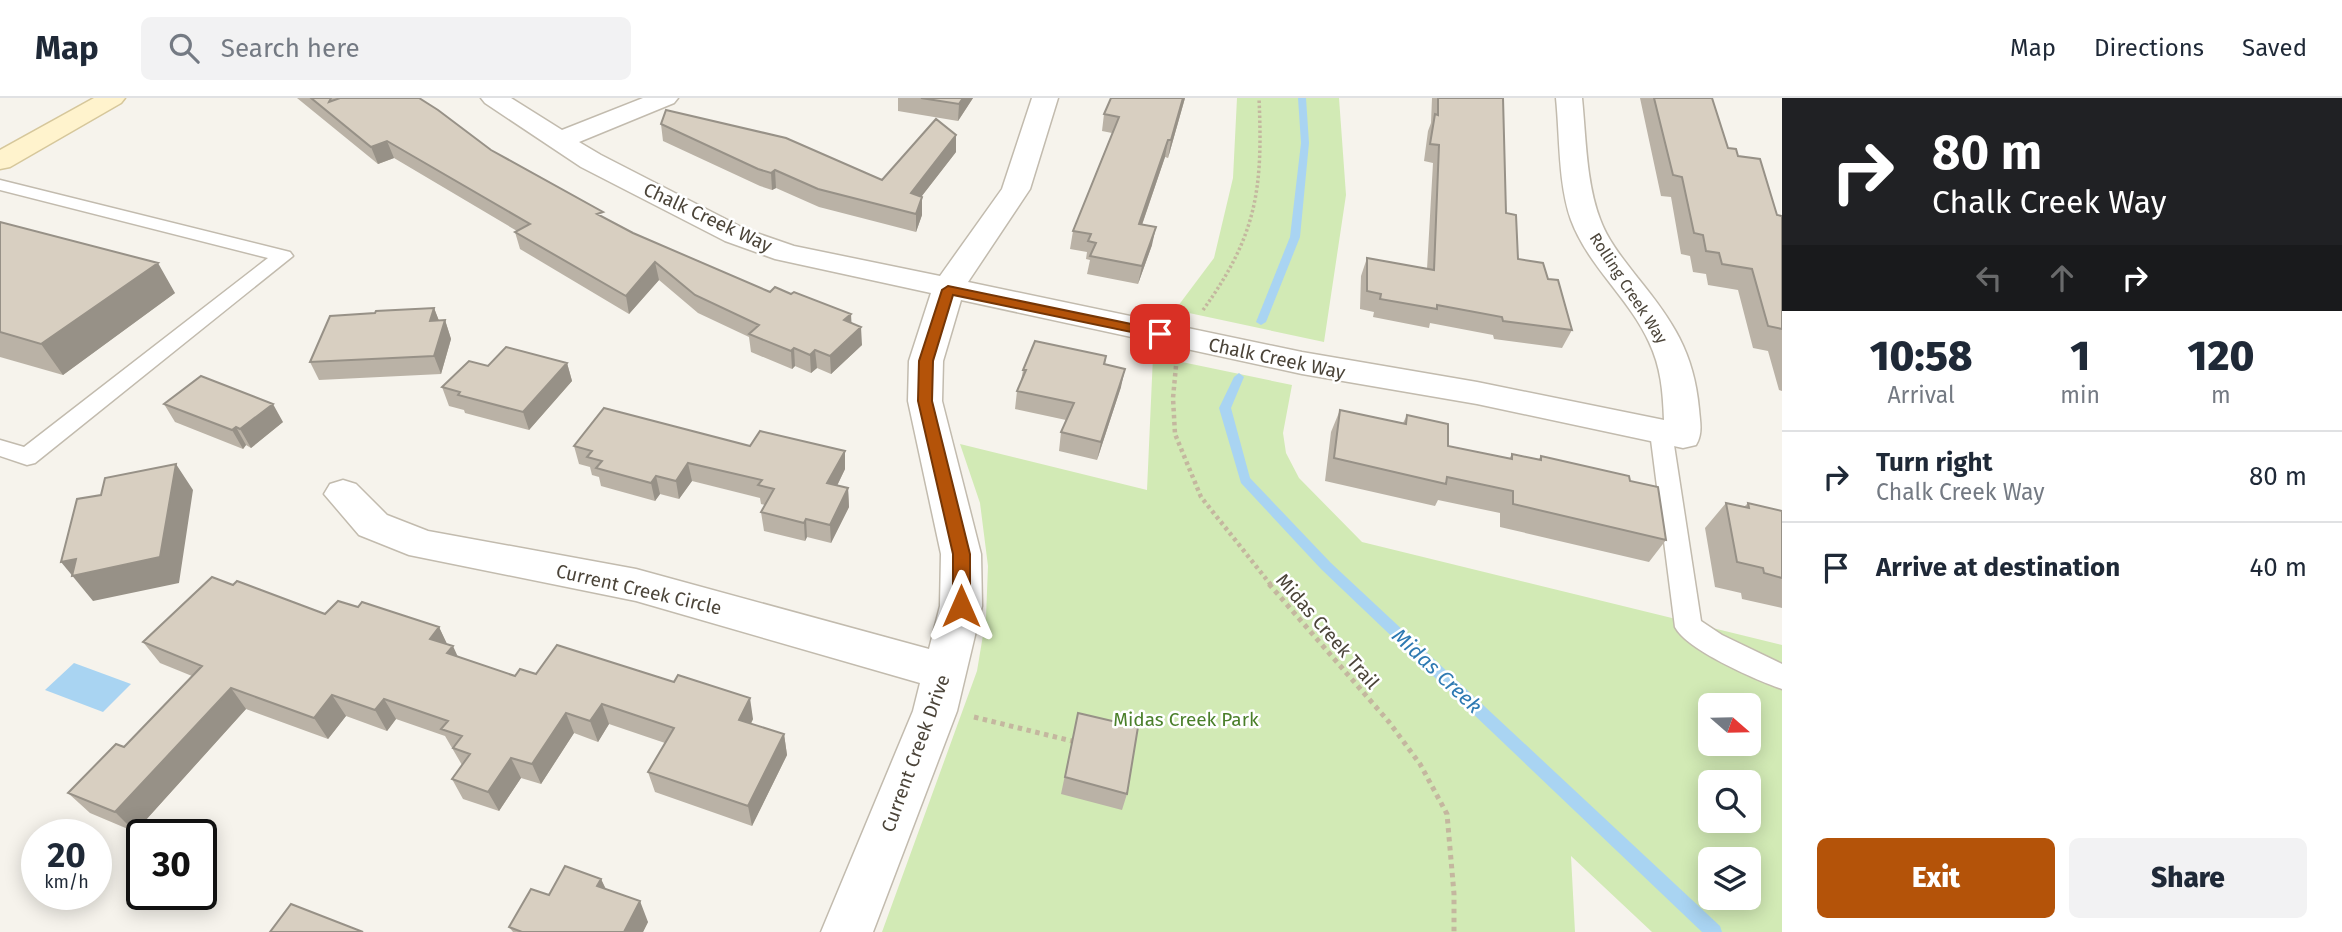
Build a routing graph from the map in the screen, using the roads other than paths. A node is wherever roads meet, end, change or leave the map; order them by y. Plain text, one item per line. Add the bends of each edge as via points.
1 (113, 98) edge
2 (494, 98) edge
3 (666, 98) edge
4 (1045, 98) edge
5 (1569, 98) edge
6 (558, 141) junction
7 (0, 161) edge
8 (0, 185) edge
9 (948, 290) junction
10 (1672, 434) junction
11 (0, 448) edge
12 (343, 494) dead end
13 (946, 671) junction
14 (1782, 677) edge
15 (847, 932) edge

1 - 7 main road
2 - 6 street, Chalk Creek Way
3 - 6 street
4 - 9 street, Current Creek Drive via 1016,189
5 - 10 street, Rolling Creek Way via 1585,219 1598,247 1666,342 1679,378
6 - 9 street, Chalk Creek Way via 759,244
8 - 11 lane via 283,256 27,457
9 - 10 street, Chalk Creek Way
9 - 13 street, Current Creek Drive via 926,361 925,401 961,554 961,606
10 - 14 lane via 1688,627
12 - 13 street, Current Creek Circle via 373,525 423,545 636,584
13 - 15 street, Current Creek Drive via 935,711

